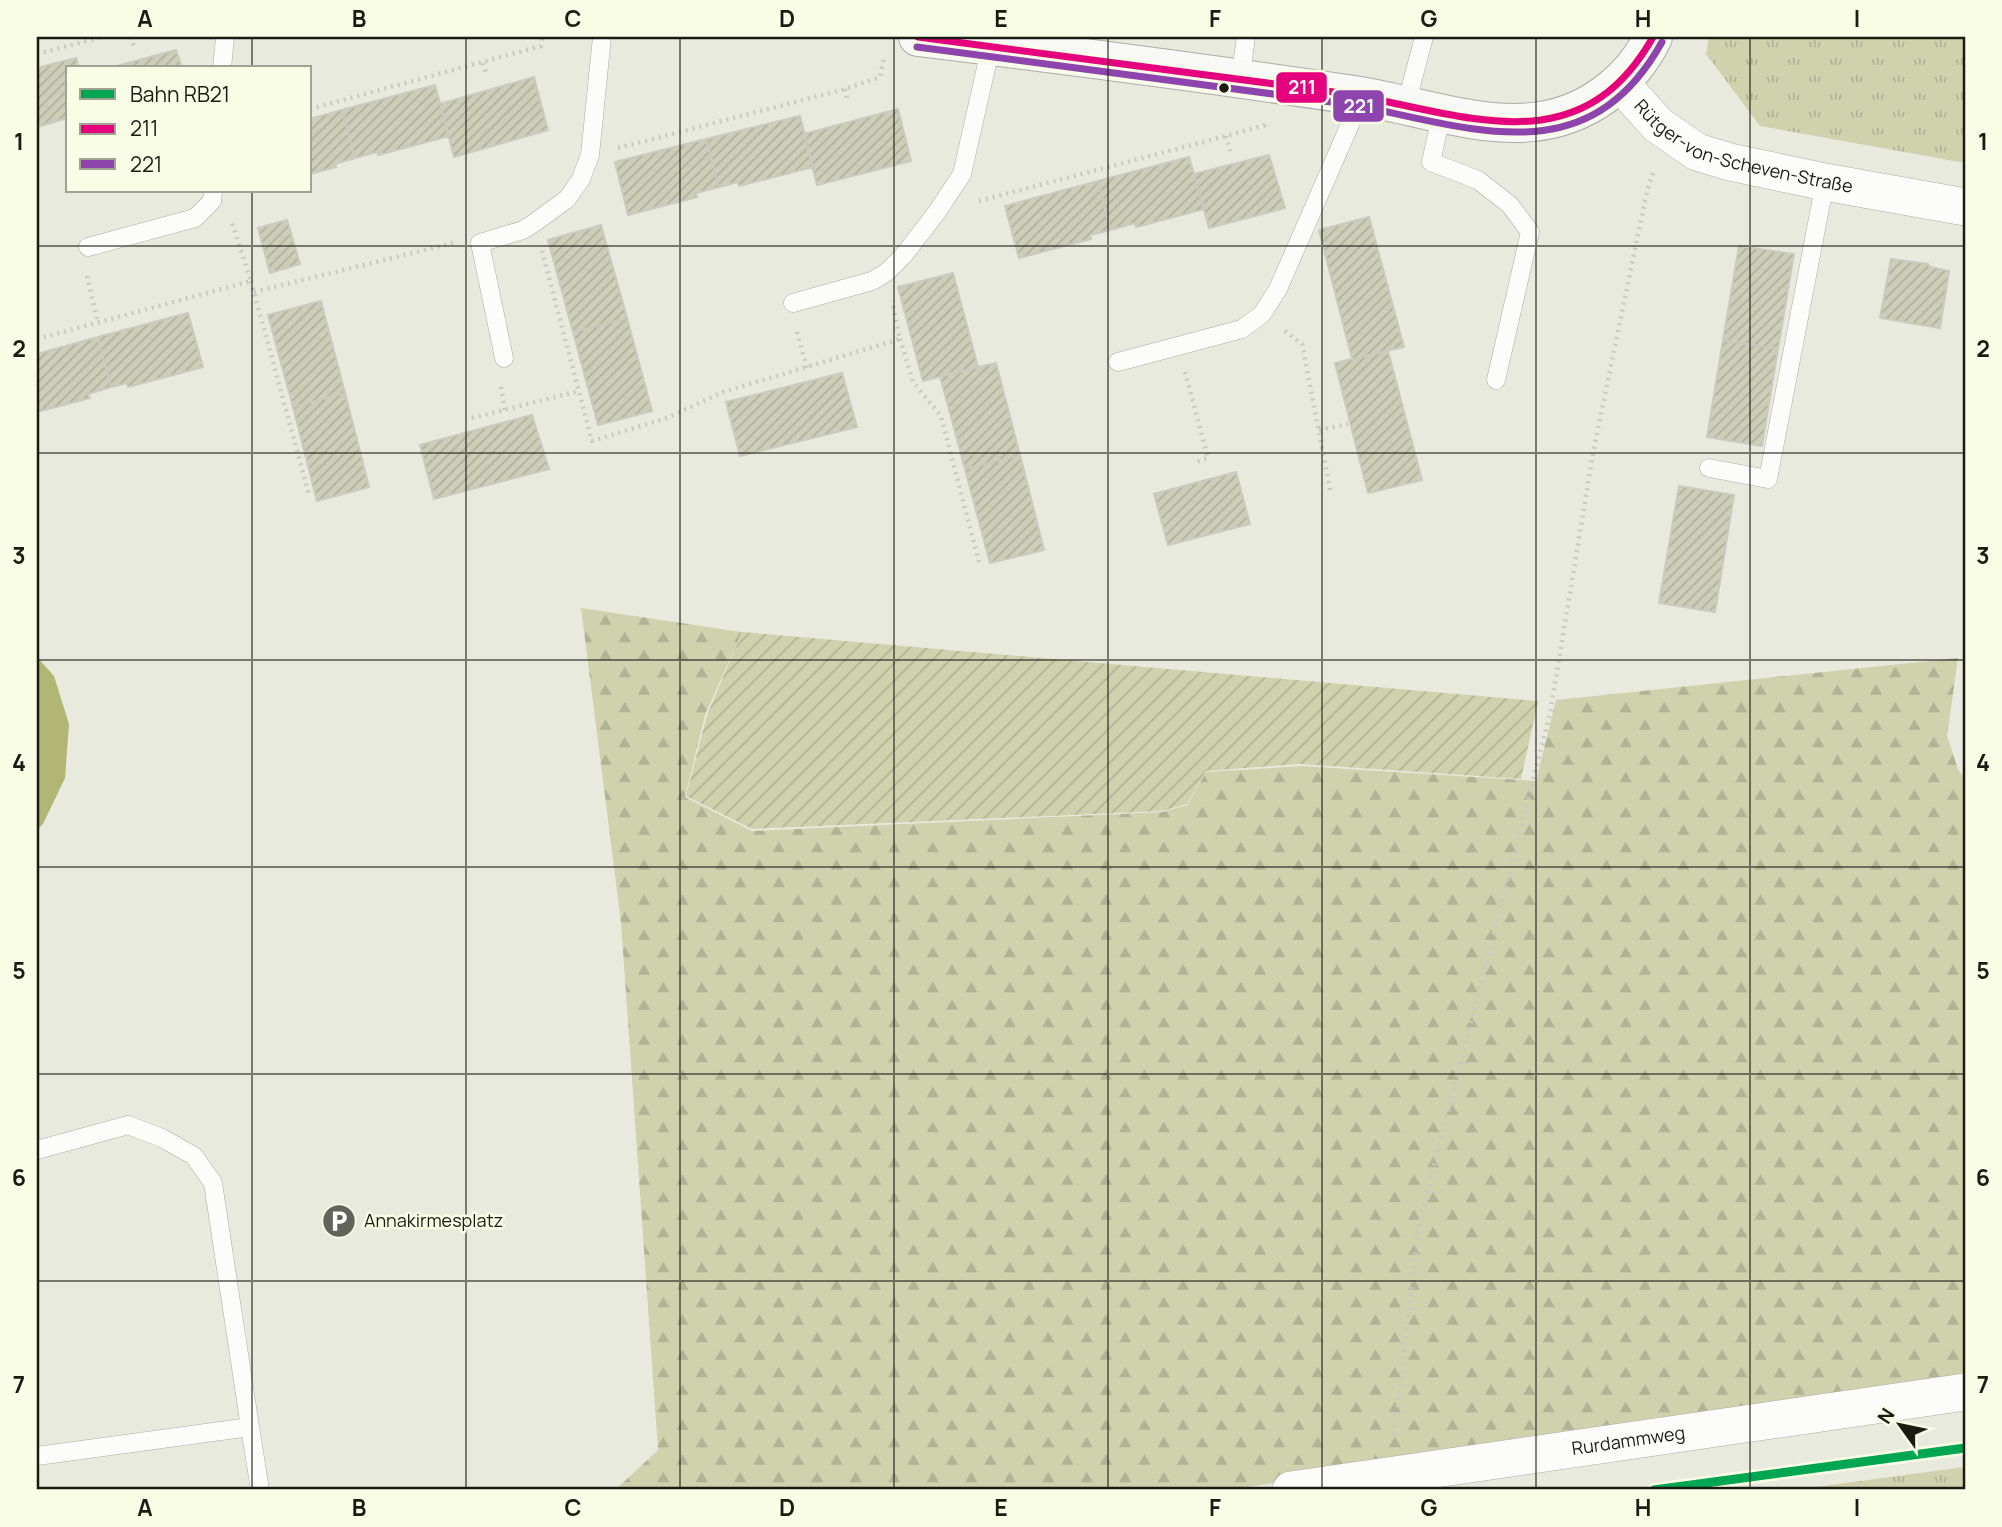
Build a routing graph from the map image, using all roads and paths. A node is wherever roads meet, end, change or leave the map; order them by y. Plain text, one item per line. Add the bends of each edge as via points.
1 (102, 37) edge
2 (131, 37) edge
3 (225, 37) edge
4 (542, 37) edge
5 (602, 37) edge
6 (1246, 37) edge
7 (1424, 37) edge
8 (1653, 37) edge
9 (902, 43) edge
10 (134, 46) dead end
11 (991, 46) junction
12 (37, 54) edge
13 (483, 63) junction
14 (222, 66) edge
15 (487, 76) dead end
16 (1255, 82) junction
17 (1620, 83) junction
18 (845, 89) junction
19 (1362, 97) junction
20 (848, 103) dead end
21 (312, 108) edge
22 (1424, 108) junction
23 (1668, 133) junction
24 (1227, 136) junction
25 (1230, 151) dead end
26 (590, 155) junction
27 (1825, 182) junction
28 (212, 196) edge
29 (1965, 207) edge
30 (937, 212) junction
31 (534, 223) junction
32 (481, 243) junction
33 (88, 247) joint
34 (887, 272) junction
35 (251, 281) junction
36 (254, 292) junction
37 (793, 303) joint
38 (1262, 314) junction
39 (98, 323) junction
40 (37, 339) edge
41 (900, 339) junction
42 (1178, 346) junction
43 (504, 358) dead end
44 (1118, 362) dead end
45 (807, 368) junction
46 (1496, 380) dead end
47 (579, 391) junction
48 (472, 418) dead end
49 (1348, 424) dead end
50 (1319, 430) junction
51 (1194, 463) dead end
52 (1709, 468) dead end
53 (1331, 494) dead end
54 (309, 495) dead end
55 (980, 566) dead end
56 (37, 1150) edge
57 (1965, 1392) edge
58 (250, 1427) junction
59 (37, 1456) edge
60 (1411, 1473) junction
61 (260, 1490) edge
62 (1291, 1490) edge

1 - 12 path
2 - 10 path
3 - 14 lane
4 - 13 path via 541,46
5 - 26 lane
6 - 16 lane
7 - 22 lane
8 - 17 street via 1643,57
9 - 11 street, Rütger-von-Scheven-Straße
9 - 18 path via 880,77
11 - 16 street, Rütger-von-Scheven-Straße
11 - 30 lane via 962,174
13 - 15 path
13 - 21 path
16 - 19 street, Rütger-von-Scheven-Straße
16 - 24 path via 1265,125
17 - 22 street, Rütger-von-Scheven-Straße via 1583,107 1533,122 1480,119
17 - 23 street, Rütger-von-Scheven-Straße
18 - 20 path
18 - 26 path
19 - 22 street, Rütger-von-Scheven-Straße
19 - 38 lane via 1278,289
22 - 46 lane via 1431,162 1478,180 1510,205 1530,232
23 - 27 street, Rütger-von-Scheven-Straße via 1697,152
23 - 60 path via 1647,191 1596,440 1550,714 1419,1224 1394,1440
24 - 25 path
24 - 30 path
26 - 31 lane via 567,199
27 - 29 street, Rütger-von-Scheven-Straße
27 - 52 lane via 1768,479
28 - 33 lane via 195,218
28 - 35 path via 229,214
30 - 34 lane
31 - 32 lane
31 - 47 path
32 - 36 path via 461,241
32 - 43 lane
33 - 39 path via 83,257
34 - 37 lane via 872,281
34 - 41 path
35 - 36 path
35 - 39 path
36 - 54 path
37 - 45 path
38 - 42 lane via 1242,330
38 - 50 path via 1302,344
39 - 40 path
41 - 45 path
41 - 55 path via 913,382 940,416
42 - 44 lane
42 - 51 path via 1208,458
45 - 47 path via 723,392 667,418 592,441
47 - 48 path
49 - 50 path
50 - 53 path
56 - 58 lane via 128,1125 194,1156 213,1183
57 - 60 street, Rurdammweg
58 - 59 lane
58 - 61 lane
60 - 62 street, Rurdammweg

